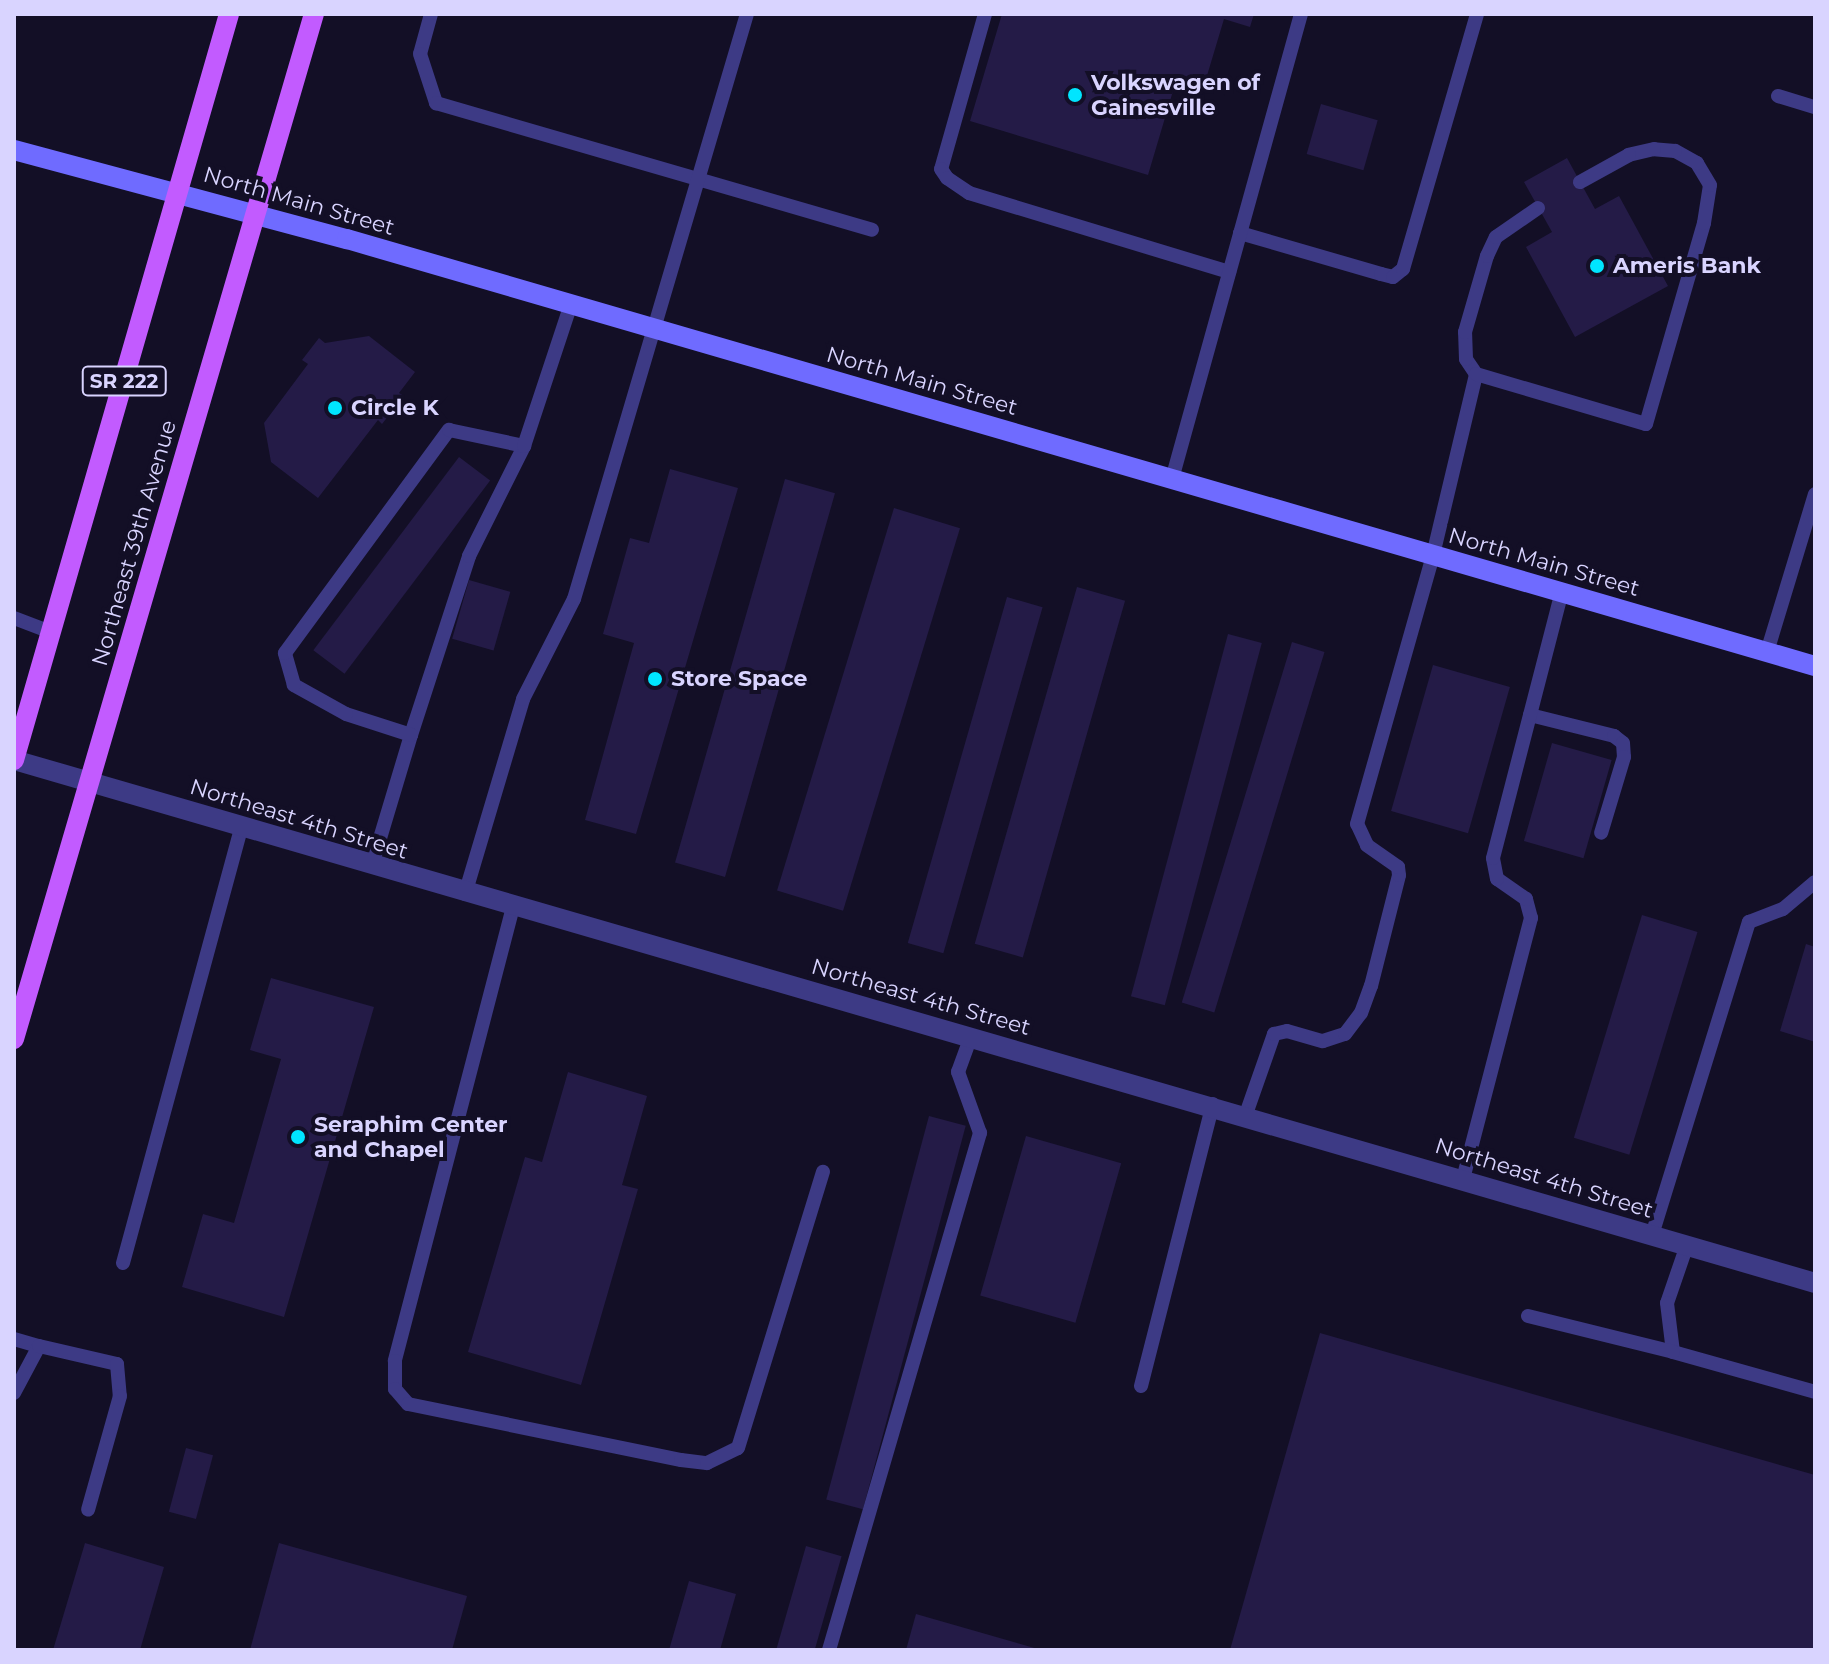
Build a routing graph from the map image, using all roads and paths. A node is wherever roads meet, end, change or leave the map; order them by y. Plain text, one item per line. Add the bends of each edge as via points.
1 (229, 14) edge
2 (314, 14) edge
3 (431, 14) edge
4 (747, 14) edge
5 (985, 14) edge
6 (1301, 14) edge
7 (1477, 14) edge
8 (1778, 96) dead end
9 (1815, 107) edge
10 (14, 150) edge
11 (697, 180) junction
12 (1580, 182) dead end
13 (179, 192) junction
14 (1538, 208) dead end
15 (256, 215) junction
16 (872, 230) dead end
17 (1240, 233) junction
18 (1229, 272) junction
19 (571, 304) junction
20 (651, 327) junction
21 (1476, 374) junction
22 (524, 446) junction
23 (1172, 479) junction
24 (1815, 494) edge
25 (1433, 555) junction
26 (1562, 592) junction
27 (14, 618) edge
28 (51, 632) junction
29 (1767, 652) junction
30 (1815, 666) edge
31 (1530, 715) junction
32 (411, 735) junction
33 (14, 760) edge
34 (89, 781) junction
35 (242, 826) junction
36 (1601, 833) dead end
37 (372, 865) junction
38 (1815, 882) edge
39 (465, 894) junction
40 (513, 907) junction
41 (971, 1036) junction
42 (14, 1039) edge
43 (1213, 1104) junction
44 (1246, 1114) junction
45 (823, 1172) dead end
46 (1463, 1179) junction
47 (1652, 1235) junction
48 (1687, 1245) junction
49 (123, 1263) dead end
50 (1815, 1283) edge
51 (1528, 1316) dead end
52 (14, 1339) edge
53 (39, 1346) junction
54 (1673, 1352) junction
55 (1141, 1386) dead end
56 (1815, 1392) edge
57 (14, 1393) edge
58 (88, 1510) dead end
59 (829, 1650) edge

1 - 13 main road, SR 222
2 - 15 main road, Northeast 39th Avenue / SR 222
3 - 11 lane via 420,54 436,103
4 - 11 lane
5 - 18 lane via 941,169 947,178 969,193
6 - 17 lane
7 - 17 lane via 1403,269 1393,277
8 - 9 lane
10 - 13 main road, North Main Street
11 - 16 lane
11 - 20 lane
12 - 21 lane via 1629,155 1654,149 1675,151 1697,163 1710,185 1704,223 1646,424
13 - 15 main road, North Main Street
13 - 28 main road, SR 222
14 - 21 lane via 1496,237 1487,256 1465,332 1466,359
15 - 19 main road, North Main Street
15 - 34 main road, Northeast 39th Avenue / SR 222
17 - 18 lane
18 - 23 lane
19 - 20 main road, North Main Street
19 - 22 lane
20 - 23 main road, North Main Street
20 - 39 lane via 574,599 523,699
21 - 25 lane
22 - 32 lane via 469,556
22 - 32 lane via 449,430 285,653 294,685 346,714
23 - 25 main road, North Main Street
24 - 29 lane
25 - 26 main road, North Main Street
25 - 44 lane via 1357,824 1360,837 1398,867 1399,875 1361,1013 1334,1039 1287,1031 1274,1034
26 - 29 main road, North Main Street
26 - 31 lane
27 - 28 lane
28 - 33 main road, SR 222
29 - 30 main road, North Main Street
31 - 36 lane via 1614,736 1623,743 1624,757
31 - 46 lane via 1493,858 1497,879 1526,899 1531,918
32 - 37 lane
33 - 34 street, Northeast 4th Street
34 - 35 street, Northeast 4th Street
34 - 42 main road, Northeast 39th Avenue / SR 222
35 - 37 street, Northeast 4th Street
35 - 49 lane
37 - 39 street, Northeast 4th Street
38 - 47 lane via 1783,909 1749,922
39 - 40 street, Northeast 4th Street
40 - 41 street, Northeast 4th Street
40 - 45 lane via 395,1361 395,1389 408,1404 681,1460 707,1463 738,1448
41 - 43 street, Northeast 4th Street
41 - 59 lane via 958,1072 980,1133
43 - 44 street, Northeast 4th Street
43 - 55 lane
44 - 46 street, Northeast 4th Street
46 - 47 street, Northeast 4th Street
47 - 48 street, Northeast 4th Street
48 - 50 street, Northeast 4th Street
48 - 54 lane via 1667,1303
51 - 54 lane
52 - 53 lane
53 - 57 lane
53 - 58 lane via 117,1364 120,1396
54 - 56 lane

